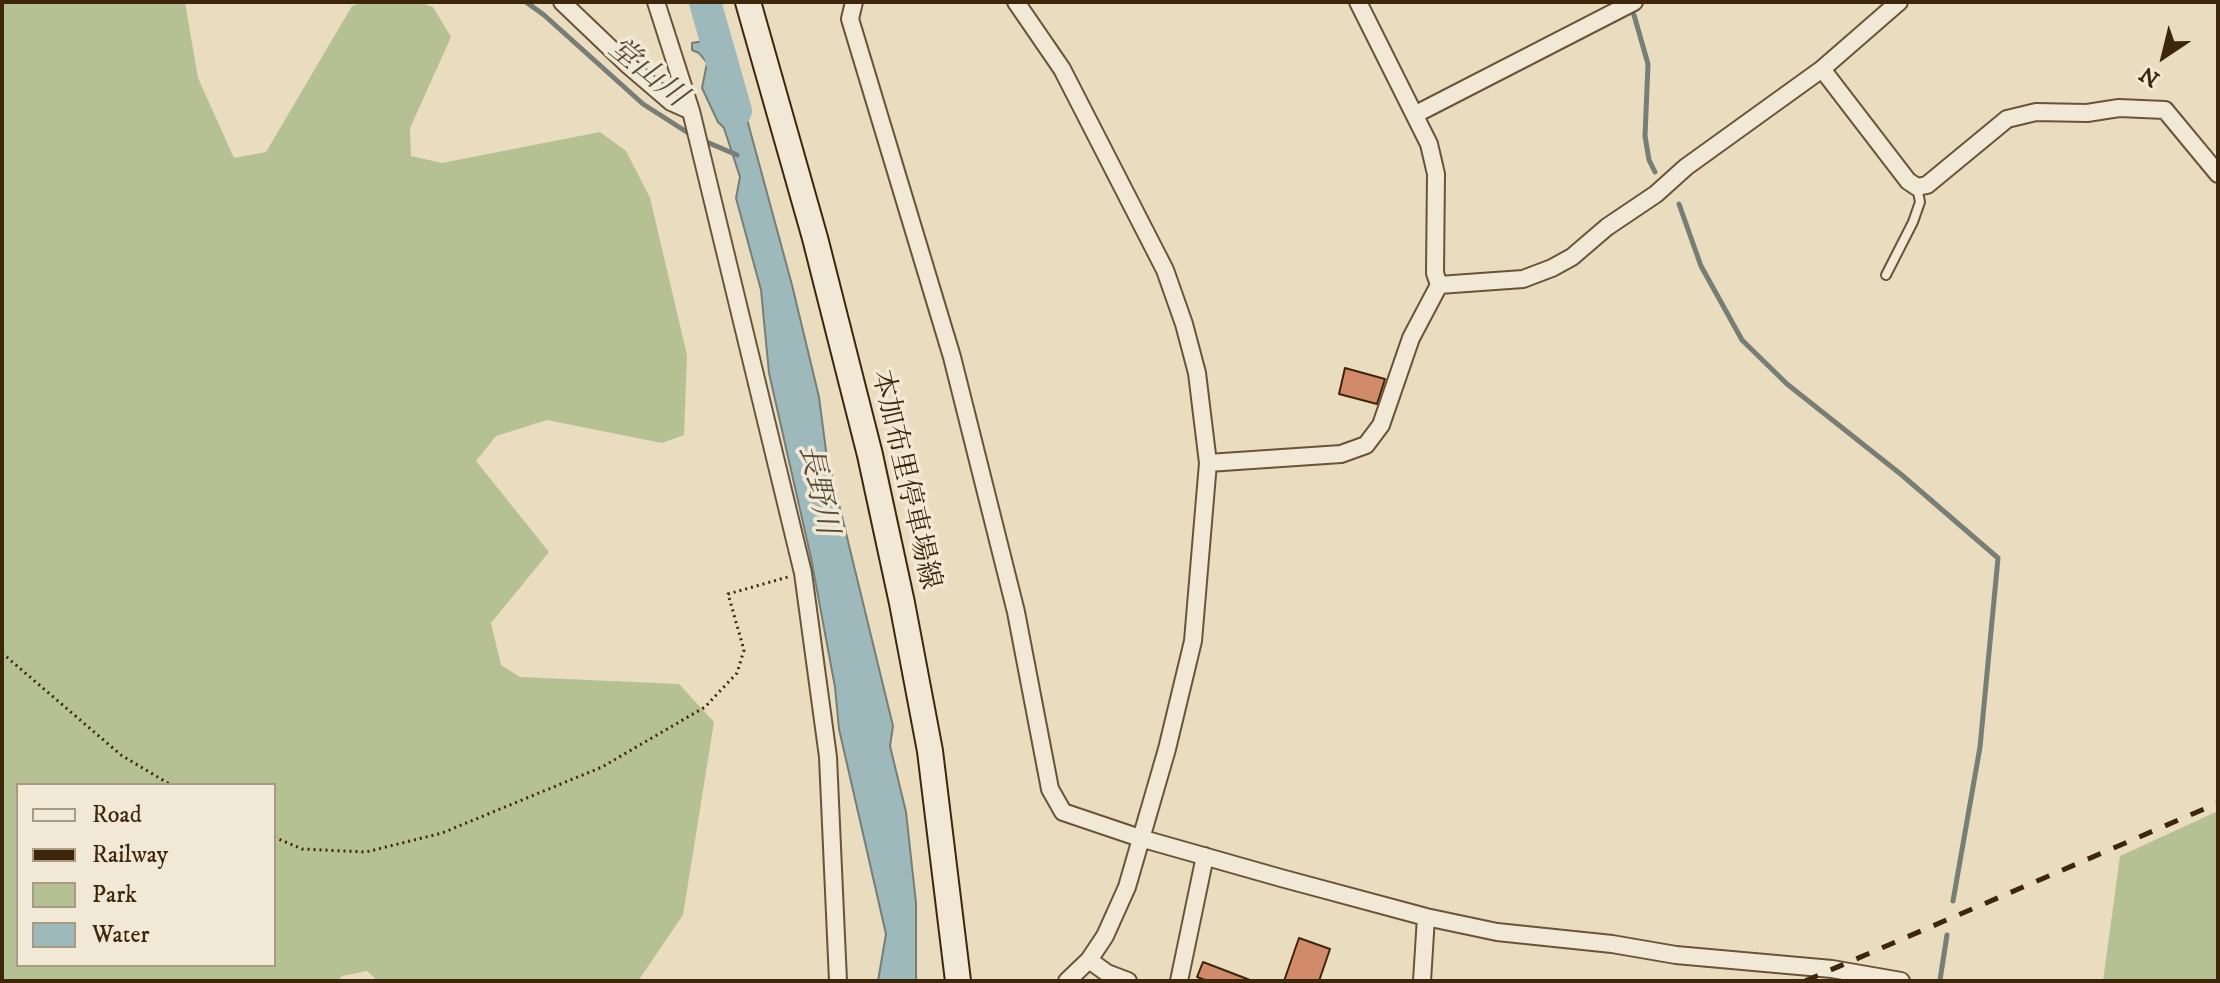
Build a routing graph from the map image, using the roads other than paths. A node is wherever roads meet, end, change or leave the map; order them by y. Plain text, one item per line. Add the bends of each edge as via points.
1 (562, 2) edge
2 (656, 2) edge
3 (748, 2) edge
4 (854, 2) edge
5 (1016, 2) edge
6 (1358, 2) edge
7 (1634, 2) edge
8 (1899, 2) edge
9 (1822, 69) junction
10 (691, 111) junction
11 (1416, 114) junction
12 (2218, 174) edge
13 (1917, 187) junction
14 (1886, 275) dead end
15 (1439, 285) junction
16 (1208, 463) junction
17 (1140, 838) junction
18 (1205, 856) junction
19 (1426, 917) junction
20 (1089, 960) junction
21 (838, 981) edge
22 (958, 981) edge
23 (1067, 981) edge
24 (1128, 981) edge
25 (1179, 981) edge
26 (1422, 981) edge
27 (1901, 981) edge

1 - 10 street via 639,75
2 - 10 street
3 - 22 main road, 本加布里停車場線 via 815,238 902,603 930,751
4 - 17 street via 850,19 952,357 987,494 1050,789 1063,812
5 - 16 street via 1062,69 1165,270 1197,373
6 - 11 street
7 - 11 street
8 - 9 street
9 - 13 street
9 - 15 street via 1572,257 1523,279
10 - 21 street via 803,573 828,757
11 - 15 street via 1436,174
12 - 13 street via 2165,110 2119,108 2036,112 2007,119 1927,185
13 - 14 lane via 1920,202 1913,222
15 - 16 street via 1411,338 1381,425 1366,445 1341,454
16 - 17 street via 1193,641
17 - 18 street
17 - 20 street via 1127,887
18 - 19 street
18 - 25 street
19 - 26 street
19 - 27 street via 1497,932
20 - 23 street
20 - 24 street

